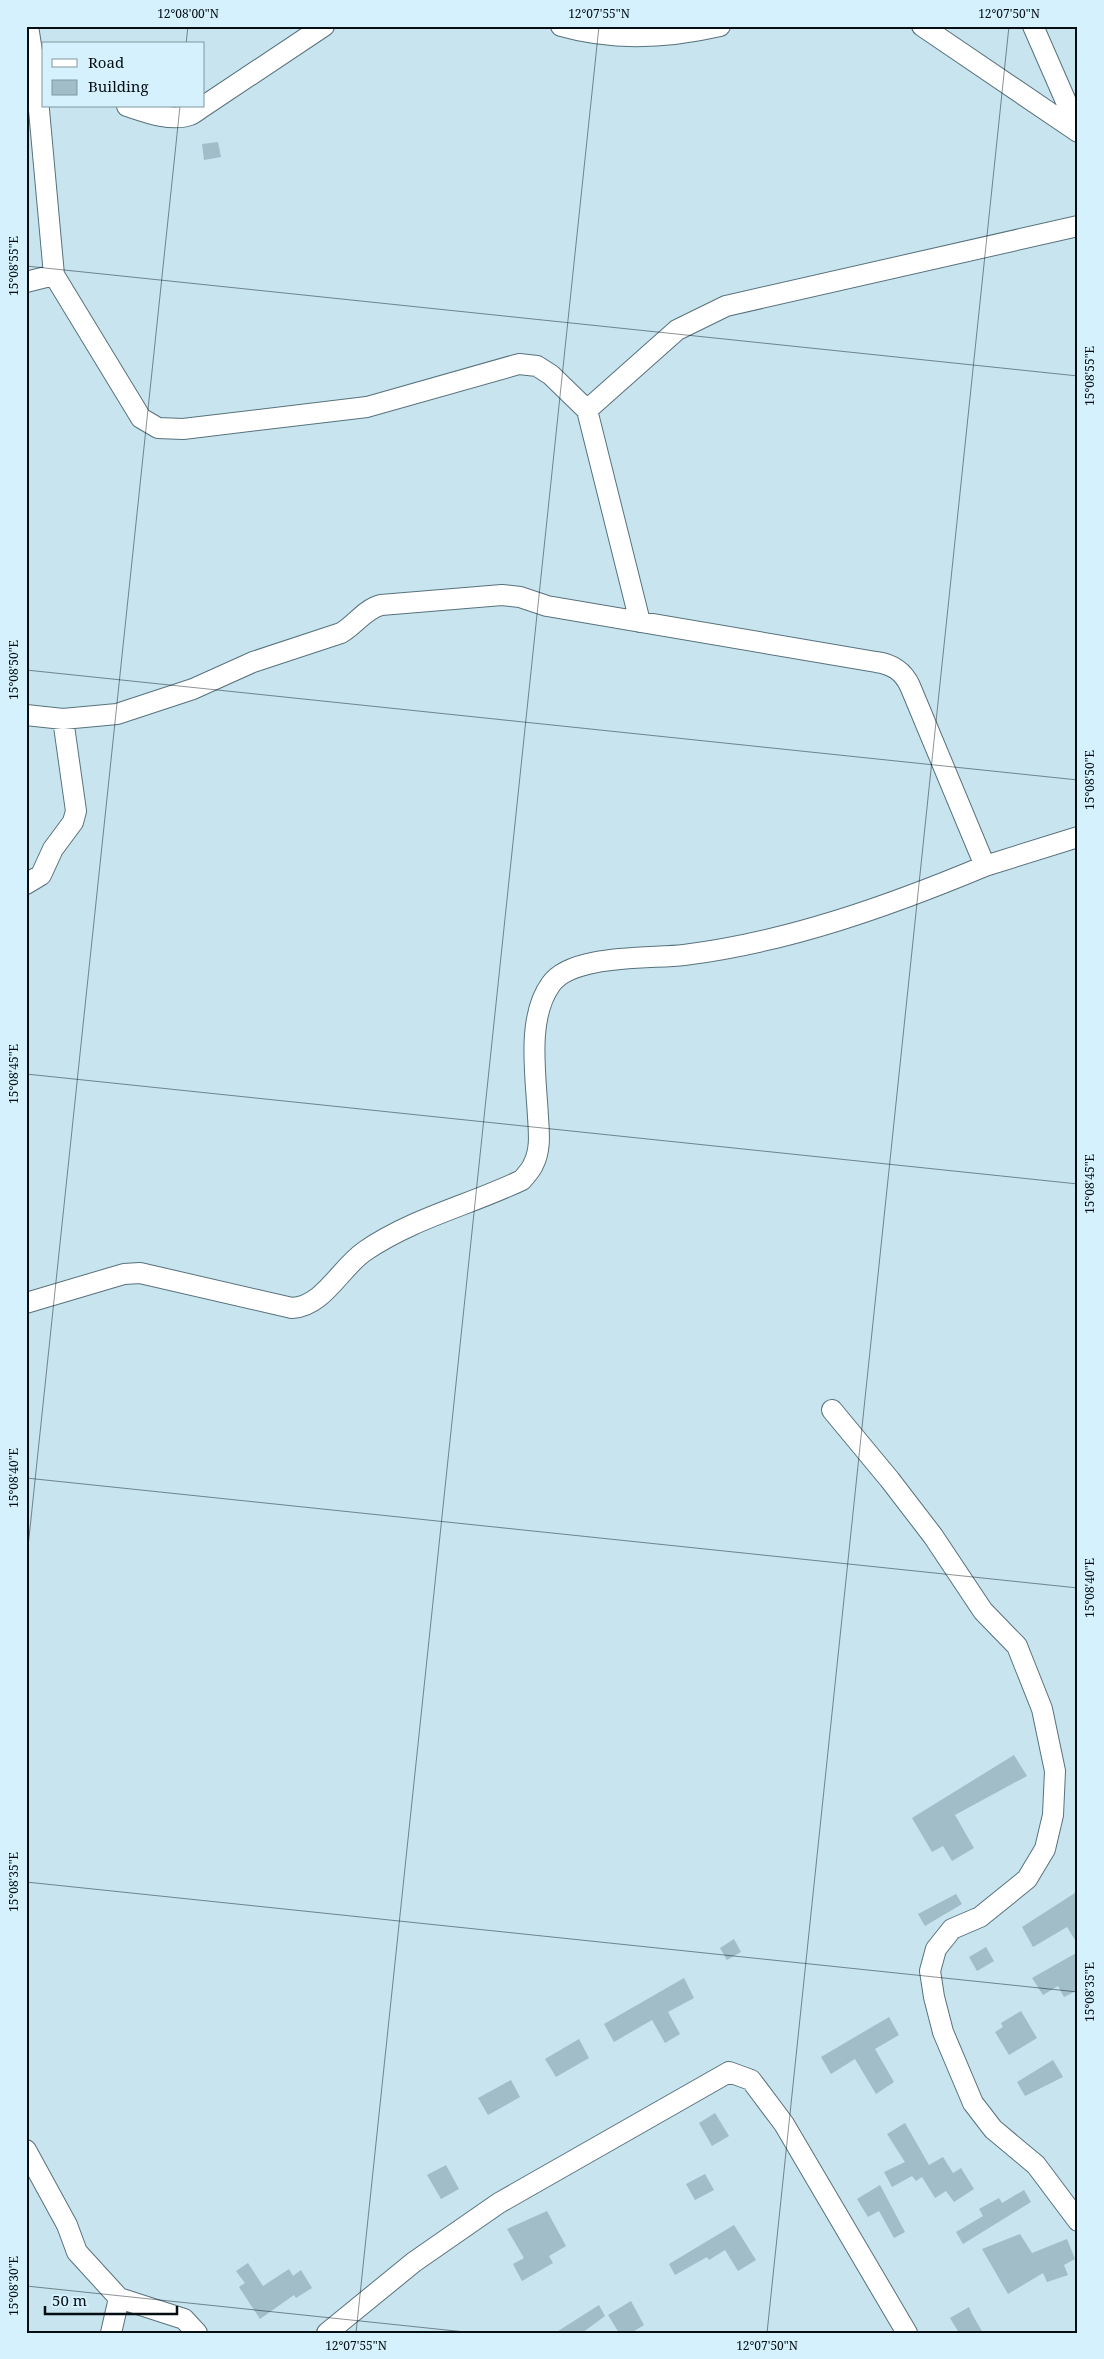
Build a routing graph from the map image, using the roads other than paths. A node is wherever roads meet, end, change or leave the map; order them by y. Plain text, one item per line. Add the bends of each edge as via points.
1 (28, 26) edge
2 (561, 26) edge
3 (720, 26) edge
4 (922, 26) edge
5 (1033, 26) edge
6 (318, 28) edge
7 (35, 77) edge
8 (205, 105) edge
9 (133, 108) edge
10 (201, 108) edge
11 (1075, 114) edge
12 (1078, 132) edge
13 (1078, 226) edge
14 (54, 276) junction
15 (26, 282) edge
16 (587, 410) junction
17 (640, 622) junction
18 (26, 715) edge
19 (63, 719) junction
20 (1078, 837) edge
21 (985, 866) junction
22 (26, 884) edge
23 (26, 1303) edge
24 (832, 1410) dead end
25 (26, 2150) edge
26 (1078, 2221) edge
27 (119, 2298) junction
28 (111, 2333) edge
29 (197, 2333) edge
30 (327, 2333) edge
31 (907, 2333) edge

1 - 7 street
2 - 3 street via 588,34 652,37
4 - 12 street
5 - 11 street
6 - 8 street
7 - 14 street
9 - 10 street via 173,117 190,115
13 - 16 street via 726,306 677,330
14 - 15 street
14 - 16 street via 141,418 158,428 183,429 367,407 519,364 537,366 551,375
16 - 17 street
17 - 19 street via 502,595 381,605 366,612 341,633 253,662 193,689 117,714
17 - 21 street via 884,663 900,671 910,686
18 - 19 street
19 - 22 street via 76,811 73,822 53,849 41,875
20 - 21 street
21 - 23 street via 890,904 791,934 685,955 573,967 552,981 542,996 537,1014 540,1142 534,1165 528,1173 508,1187 417,1222 366,1250 309,1304 292,1308 140,1273 124,1274
24 - 26 street via 896,1487 983,1611 1017,1646 1042,1709 1054,1771 1053,1815 1045,1849 1027,1879 980,1916 952,1929 936,1949 930,1971 943,2032 973,2103 993,2129 1036,2165
25 - 27 street via 67,2225 77,2252
27 - 28 street
27 - 29 street via 184,2319
30 - 31 street via 414,2262 499,2203 729,2072 751,2080 784,2124

